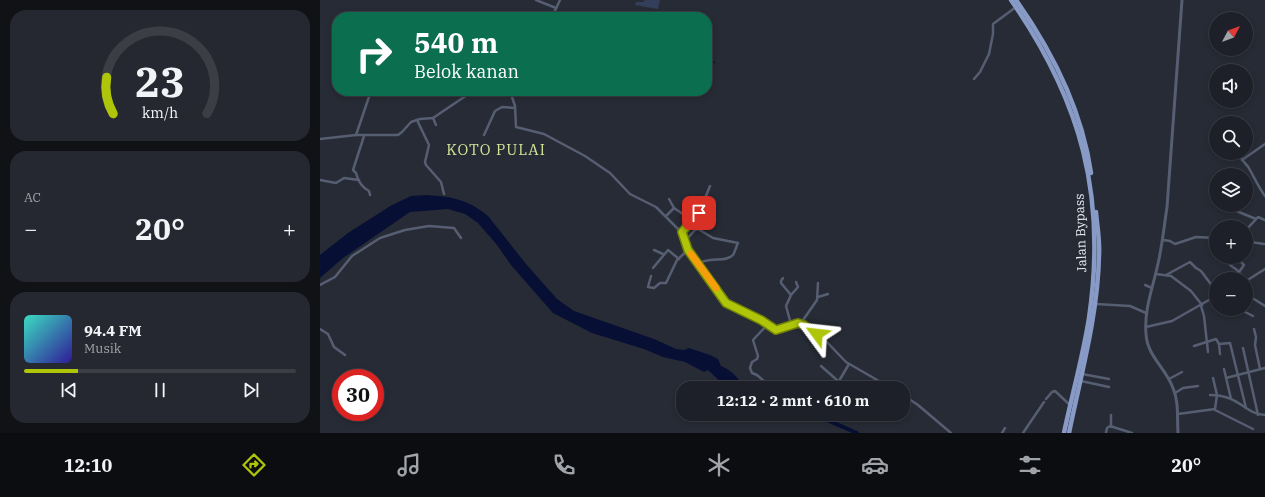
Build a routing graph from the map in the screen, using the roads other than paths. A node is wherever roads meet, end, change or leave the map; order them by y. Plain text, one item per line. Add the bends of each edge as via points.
1 (536, 0) edge
2 (560, 0) edge
3 (1011, 0) edge
4 (1016, 0) edge
5 (1182, 0) edge
6 (1016, 7) junction
7 (556, 8) junction
8 (554, 12) edge
9 (974, 80) dead end
10 (369, 96) edge
11 (466, 96) edge
12 (512, 96) edge
13 (515, 108) junction
14 (433, 118) junction
15 (417, 120) junction
16 (436, 125) dead end
17 (356, 135) junction
18 (484, 135) dead end
19 (364, 136) junction
20 (320, 139) edge
21 (1265, 144) edge
22 (1253, 152) edge
23 (1242, 160) edge
24 (320, 180) edge
25 (359, 180) junction
26 (710, 186) dead end
27 (444, 194) dead end
28 (370, 195) dead end
29 (1265, 196) edge
30 (669, 199) dead end
31 (674, 208) junction
32 (1239, 212) edge
33 (666, 216) junction
34 (1256, 219) junction
35 (1265, 220) edge
36 (693, 221) junction
37 (1253, 222) edge
38 (682, 232) junction
39 (461, 238) dead end
40 (1209, 238) edge
41 (1163, 240) junction
42 (685, 241) junction
43 (1253, 242) edge
44 (1264, 244) dead end
45 (654, 250) dead end
46 (688, 250) junction
47 (663, 254) junction
48 (679, 259) junction
49 (698, 264) junction
50 (1230, 264) edge
51 (1243, 264) edge
52 (654, 268) dead end
53 (1265, 269) edge
54 (1239, 272) joint
55 (1156, 274) junction
56 (1166, 275) junction
57 (651, 276) dead end
58 (1253, 276) edge
59 (783, 278) dead end
60 (796, 282) dead end
61 (1209, 282) edge
62 (818, 283) dead end
63 (320, 285) edge
64 (1146, 285) dead end
65 (1152, 288) junction
66 (828, 294) dead end
67 (791, 295) junction
68 (818, 297) junction
69 (1253, 298) edge
70 (1209, 300) edge
71 (1095, 304) junction
72 (1202, 305) junction
73 (1265, 306) edge
74 (1146, 313) junction
75 (768, 324) junction
76 (791, 324) junction
77 (801, 324) junction
78 (1146, 328) junction
79 (320, 329) edge
80 (1254, 329) dead end
81 (1087, 339) junction
82 (1207, 341) junction
83 (1219, 344) junction
84 (1194, 346) dead end
85 (1243, 348) dead end
86 (1208, 352) dead end
87 (1220, 354) dead end
88 (345, 355) dead end
89 (849, 364) junction
90 (821, 366) dead end
91 (1265, 368) edge
92 (1224, 369) dead end
93 (1260, 369) junction
94 (1182, 372) dead end
95 (1249, 372) junction
96 (1082, 373) junction
97 (1238, 375) junction
98 (1213, 378) dead end
99 (1226, 378) junction
100 (1109, 379) dead end
101 (1170, 379) junction
102 (764, 381) edge
103 (839, 381) joint
104 (879, 381) edge
105 (1080, 381) junction
106 (1198, 386) dead end
107 (1109, 387) dead end
108 (1175, 393) junction
109 (1210, 395) dead end
110 (1217, 395) junction
111 (1046, 399) dead end
112 (1231, 399) junction
113 (910, 400) edge
114 (1044, 402) dead end
115 (1070, 405) junction
116 (1246, 408) junction
117 (1214, 410) junction
118 (1178, 414) junction
119 (1111, 415) dead end
120 (1258, 415) junction
121 (1265, 415) edge
122 (1111, 427) junction
123 (1005, 428) dead end
124 (1253, 429) dead end
125 (951, 433) edge
126 (1002, 433) edge
127 (1023, 433) edge
128 (1064, 433) edge
129 (1069, 433) edge
130 (1106, 433) edge
131 (1132, 433) edge
132 (1178, 433) edge

1 - 7 street
2 - 7 street
3 - 6 highway, Jalan Bypass
4 - 71 highway, Jalan Bypass via 1061,77 1087,150 1099,234
5 - 41 street
6 - 9 street via 992,25 989,54
6 - 81 highway, Jalan Bypass via 1038,40 1062,88 1076,125 1088,173 1094,214 1094,251
7 - 8 street
10 - 17 street
11 - 14 street
12 - 13 street
13 - 18 street via 502,107 495,110
13 - 33 street via 517,128 544,134 585,156 610,173 630,194 651,204
14 - 15 street
14 - 16 street
15 - 19 street via 398,135
15 - 27 street via 428,142 426,165 441,182
17 - 19 street
17 - 20 street
19 - 25 street via 353,169
21 - 22 street
23 - 29 street
24 - 25 street via 336,183 344,178
25 - 28 street via 363,187 369,190
26 - 36 street
30 - 31 street
31 - 33 street
31 - 36 street
32 - 34 street
33 - 38 street
34 - 35 street via 1259,217
34 - 37 street
36 - 38 street
38 - 42 street
39 - 63 street via 454,228 433,226 382,237 352,256 335,277
40 - 41 street via 1196,238 1175,244
41 - 55 street
42 - 46 street
42 - 49 street via 698,229 714,238 737,242 734,254 730,258 706,260
43 - 44 street
45 - 47 street
46 - 48 street
46 - 49 street
47 - 48 street via 669,250
47 - 52 street
48 - 57 street via 666,283 660,283 654,288 648,287
49 - 75 street via 726,303
50 - 54 street
51 - 54 street
53 - 58 street
55 - 56 street
55 - 65 street
56 - 61 street via 1190,262
56 - 72 street via 1191,291
59 - 67 street via 781,283
60 - 67 street via 797,288
62 - 68 street
64 - 65 street
65 - 74 street
66 - 68 street
67 - 76 street via 786,306
68 - 77 street
69 - 73 street
70 - 72 street
71 - 74 street via 1130,306
71 - 81 highway, Jalan Bypass
72 - 78 street via 1172,321
72 - 82 street
74 - 78 street
75 - 76 street via 777,330
75 - 102 street via 752,340 758,356 750,368
76 - 77 street
77 - 89 street via 817,334
78 - 101 street via 1148,346
79 - 88 street via 328,334 334,347
80 - 93 street
81 - 96 highway, Jalan Bypass
81 - 115 highway, Jalan Bypass
82 - 83 street via 1217,339
82 - 84 street
82 - 86 street
83 - 87 street
83 - 97 street via 1230,344
85 - 95 street
89 - 103 street
89 - 104 street
90 - 103 street
91 - 93 street
92 - 99 street
93 - 95 street
94 - 101 street
95 - 97 street
95 - 120 street
96 - 100 street
96 - 105 highway, Jalan Bypass
97 - 99 street
97 - 116 street
98 - 110 street
99 - 112 street
101 - 108 street
105 - 107 street
105 - 129 highway, Jalan Bypass
106 - 108 street via 1183,388
108 - 118 street
109 - 110 street
110 - 112 street
110 - 117 street
111 - 115 street via 1055,391
112 - 116 street
113 - 125 street
114 - 127 street
115 - 128 highway, Jalan Bypass
116 - 120 street
117 - 118 street
117 - 124 street
118 - 132 street
119 - 122 street
120 - 121 street
122 - 130 street via 1107,428
122 - 131 street
123 - 126 street

